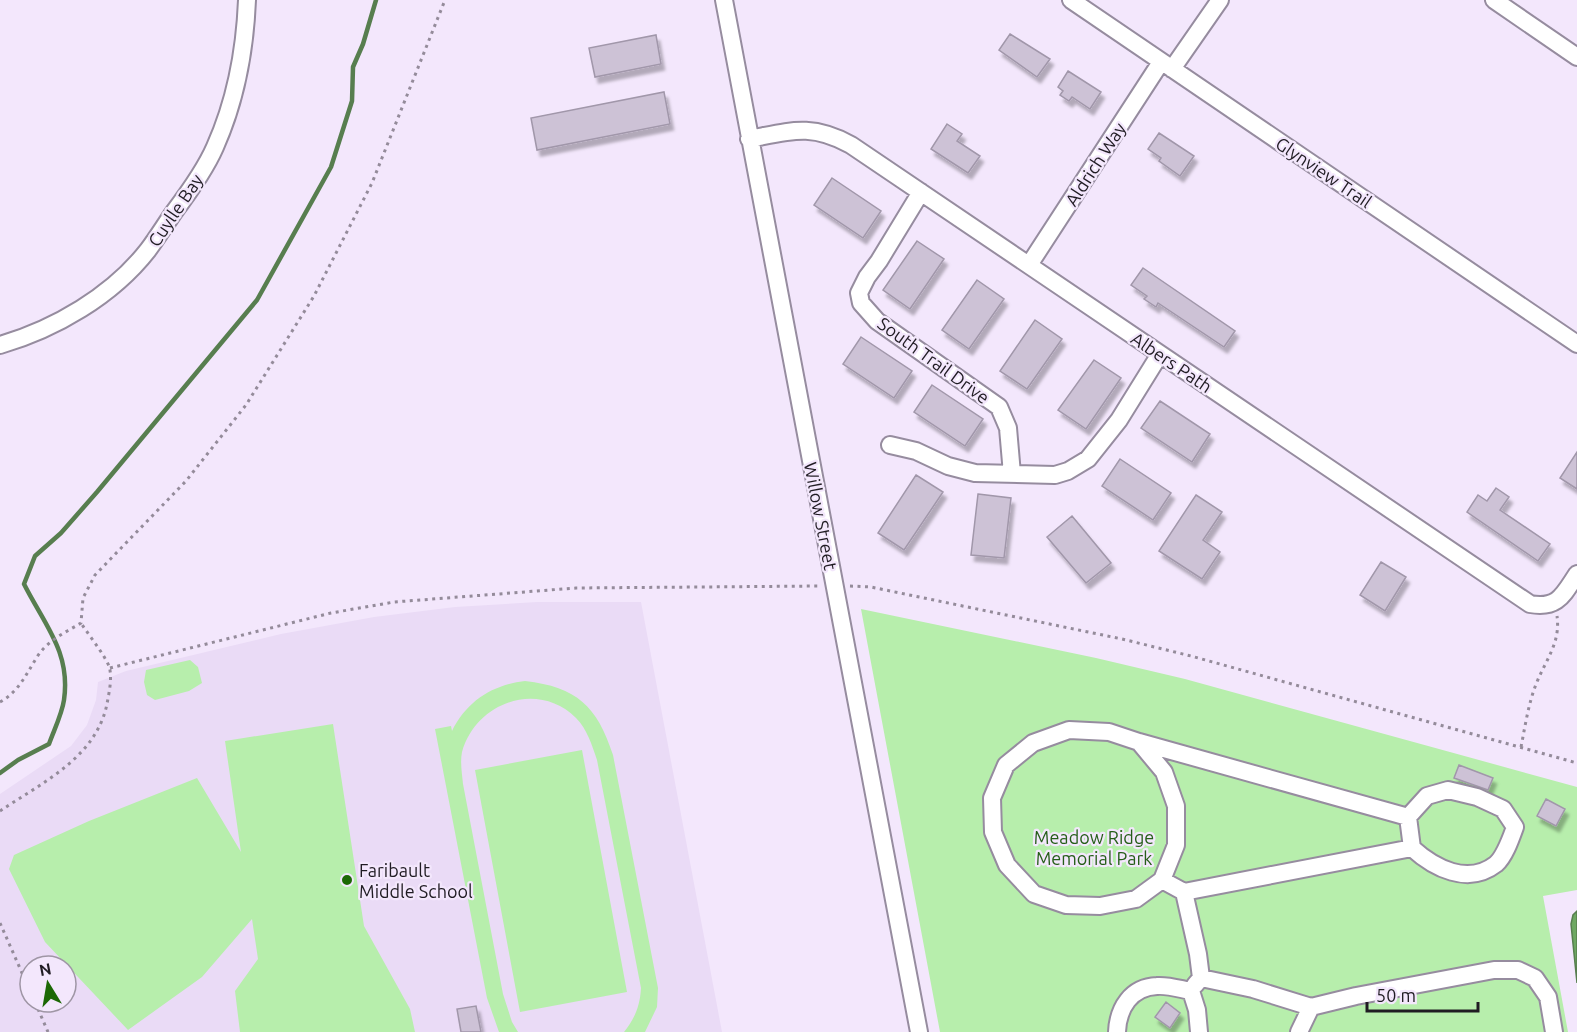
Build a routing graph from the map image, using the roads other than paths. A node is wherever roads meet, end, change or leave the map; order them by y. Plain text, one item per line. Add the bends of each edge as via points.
1 (247, 0) edge
2 (724, 0) edge
3 (1071, 0) edge
4 (1220, 0) edge
5 (1494, 0) edge
6 (1577, 57) edge
7 (1167, 65) junction
8 (749, 139) junction
9 (921, 192) junction
10 (1029, 265) junction
11 (1577, 344) edge
12 (0, 345) edge
13 (1160, 354) junction
14 (890, 445) dead end
15 (1012, 474) junction
16 (1577, 574) edge
17 (1139, 742) junction
18 (1408, 817) junction
19 (1412, 848) junction
20 (1162, 880) junction
21 (1184, 892) junction
22 (1196, 984) junction
23 (1311, 1007) junction
24 (919, 1032) edge
25 (1117, 1032) edge
26 (1199, 1032) edge
27 (1299, 1032) edge
28 (1554, 1032) edge

1 - 12 street, Cuylle Bay via 240,70 215,148 147,252 91,302 27,337
2 - 8 street, Willow Street
3 - 7 street, Glynview Trail
4 - 7 street, Aldrich Way
5 - 6 street
7 - 10 street, Aldrich Way
7 - 11 street, Glynview Trail
8 - 9 street, Albers Path via 801,129 819,131 851,145
8 - 24 street, Willow Street
9 - 10 street, Albers Path
9 - 15 street, South Trail Drive via 867,276 859,293 861,303 877,321 999,407 1008,428
10 - 13 street, Albers Path
13 - 15 street via 1119,420 1088,459 1055,475
13 - 16 street, Albers Path via 1530,604 1554,603
14 - 15 street via 975,473
17 - 18 street
17 - 20 street via 1164,772 1176,806 1176,845
17 - 20 street via 1109,732 1069,730 1033,743 1006,765 992,798 993,832 1007,865 1034,894 1066,905 1100,906 1136,899
18 - 19 street
18 - 19 street via 1427,796 1448,790 1503,809 1515,827 1496,863 1478,872 1455,874 1426,861
19 - 21 street
20 - 21 street
21 - 22 street via 1198,954
22 - 23 street via 1253,989
22 - 25 street via 1138,991 1125,1002
22 - 26 street
23 - 27 street
23 - 28 street via 1494,970 1518,970 1535,978 1548,997

